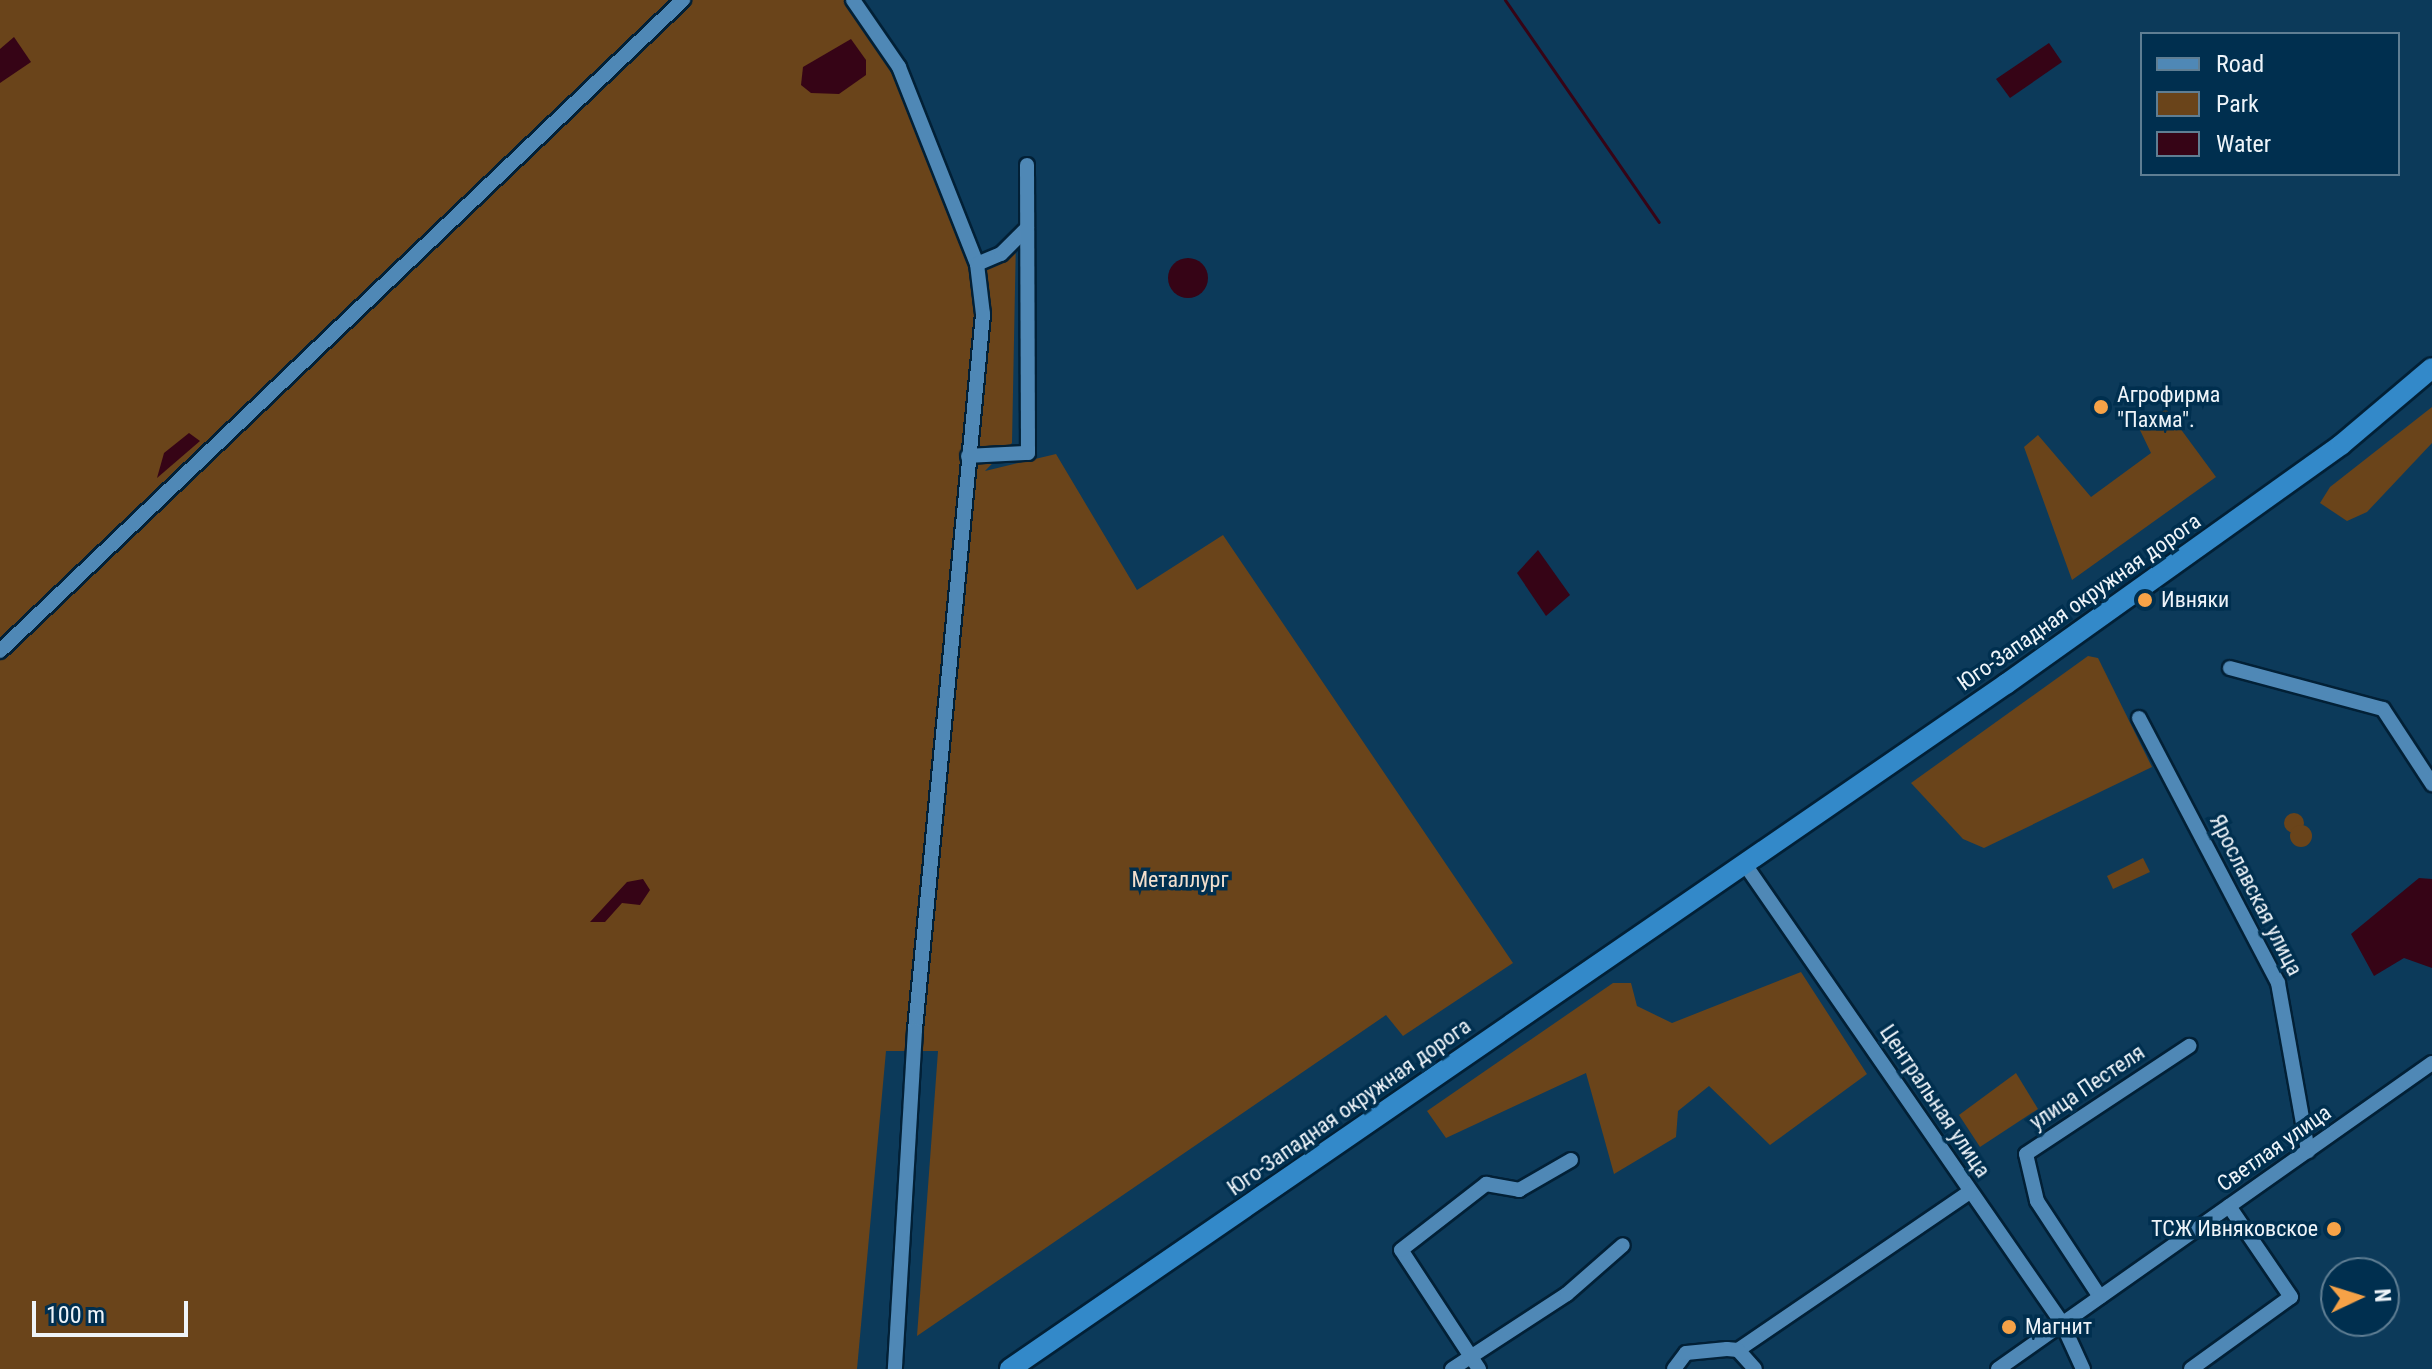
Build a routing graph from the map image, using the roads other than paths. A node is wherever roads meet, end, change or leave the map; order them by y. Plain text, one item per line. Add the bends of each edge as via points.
1 (683, 0) edge
2 (853, 0) edge
3 (1027, 165) dead end
4 (1027, 228) junction
5 (977, 264) junction
6 (2432, 368) edge
7 (968, 456) junction
8 (0, 651) edge
9 (2230, 668) dead end
10 (2139, 718) dead end
11 (2432, 784) edge
12 (1744, 863) junction
13 (2189, 1046) dead end
14 (2432, 1063) edge
15 (2308, 1151) junction
16 (1571, 1160) dead end
17 (1970, 1192) junction
18 (2229, 1206) junction
19 (1623, 1245) dead end
20 (2100, 1297) junction
21 (2062, 1323) junction
22 (1738, 1350) junction
23 (1475, 1363) edge
24 (895, 1369) edge
25 (1010, 1369) edge
26 (1452, 1369) edge
27 (1674, 1369) edge
28 (1755, 1369) edge
29 (1998, 1369) edge
30 (2083, 1369) edge
31 (2191, 1369) edge

1 - 8 street
2 - 5 street via 899,67
3 - 4 street
4 - 5 street via 1001,254
4 - 7 street via 1028,453
5 - 7 street via 983,314
6 - 12 highway, Юго-Западная окружная дорога via 2282,489
7 - 24 street via 901,1202
9 - 11 street via 2383,709
10 - 15 street, Ярославская улица via 2278,983
12 - 17 street, Центральная улица
12 - 25 highway, Юго-Западная окружная дорога
13 - 20 street, улица Пестеля via 2026,1154 2037,1201
14 - 15 street, Светлая улица
15 - 18 street, Светлая улица
16 - 23 street via 1519,1190 1486,1184 1401,1250
17 - 21 street, Центральная улица
17 - 22 street
18 - 20 street, Светлая улица
18 - 31 street via 2291,1297
19 - 23 street via 1580,1285
20 - 21 street, Светлая улица
21 - 29 street, Светлая улица
21 - 30 street, Центральная улица
22 - 27 street via 1686,1353
22 - 28 street
23 - 26 street

